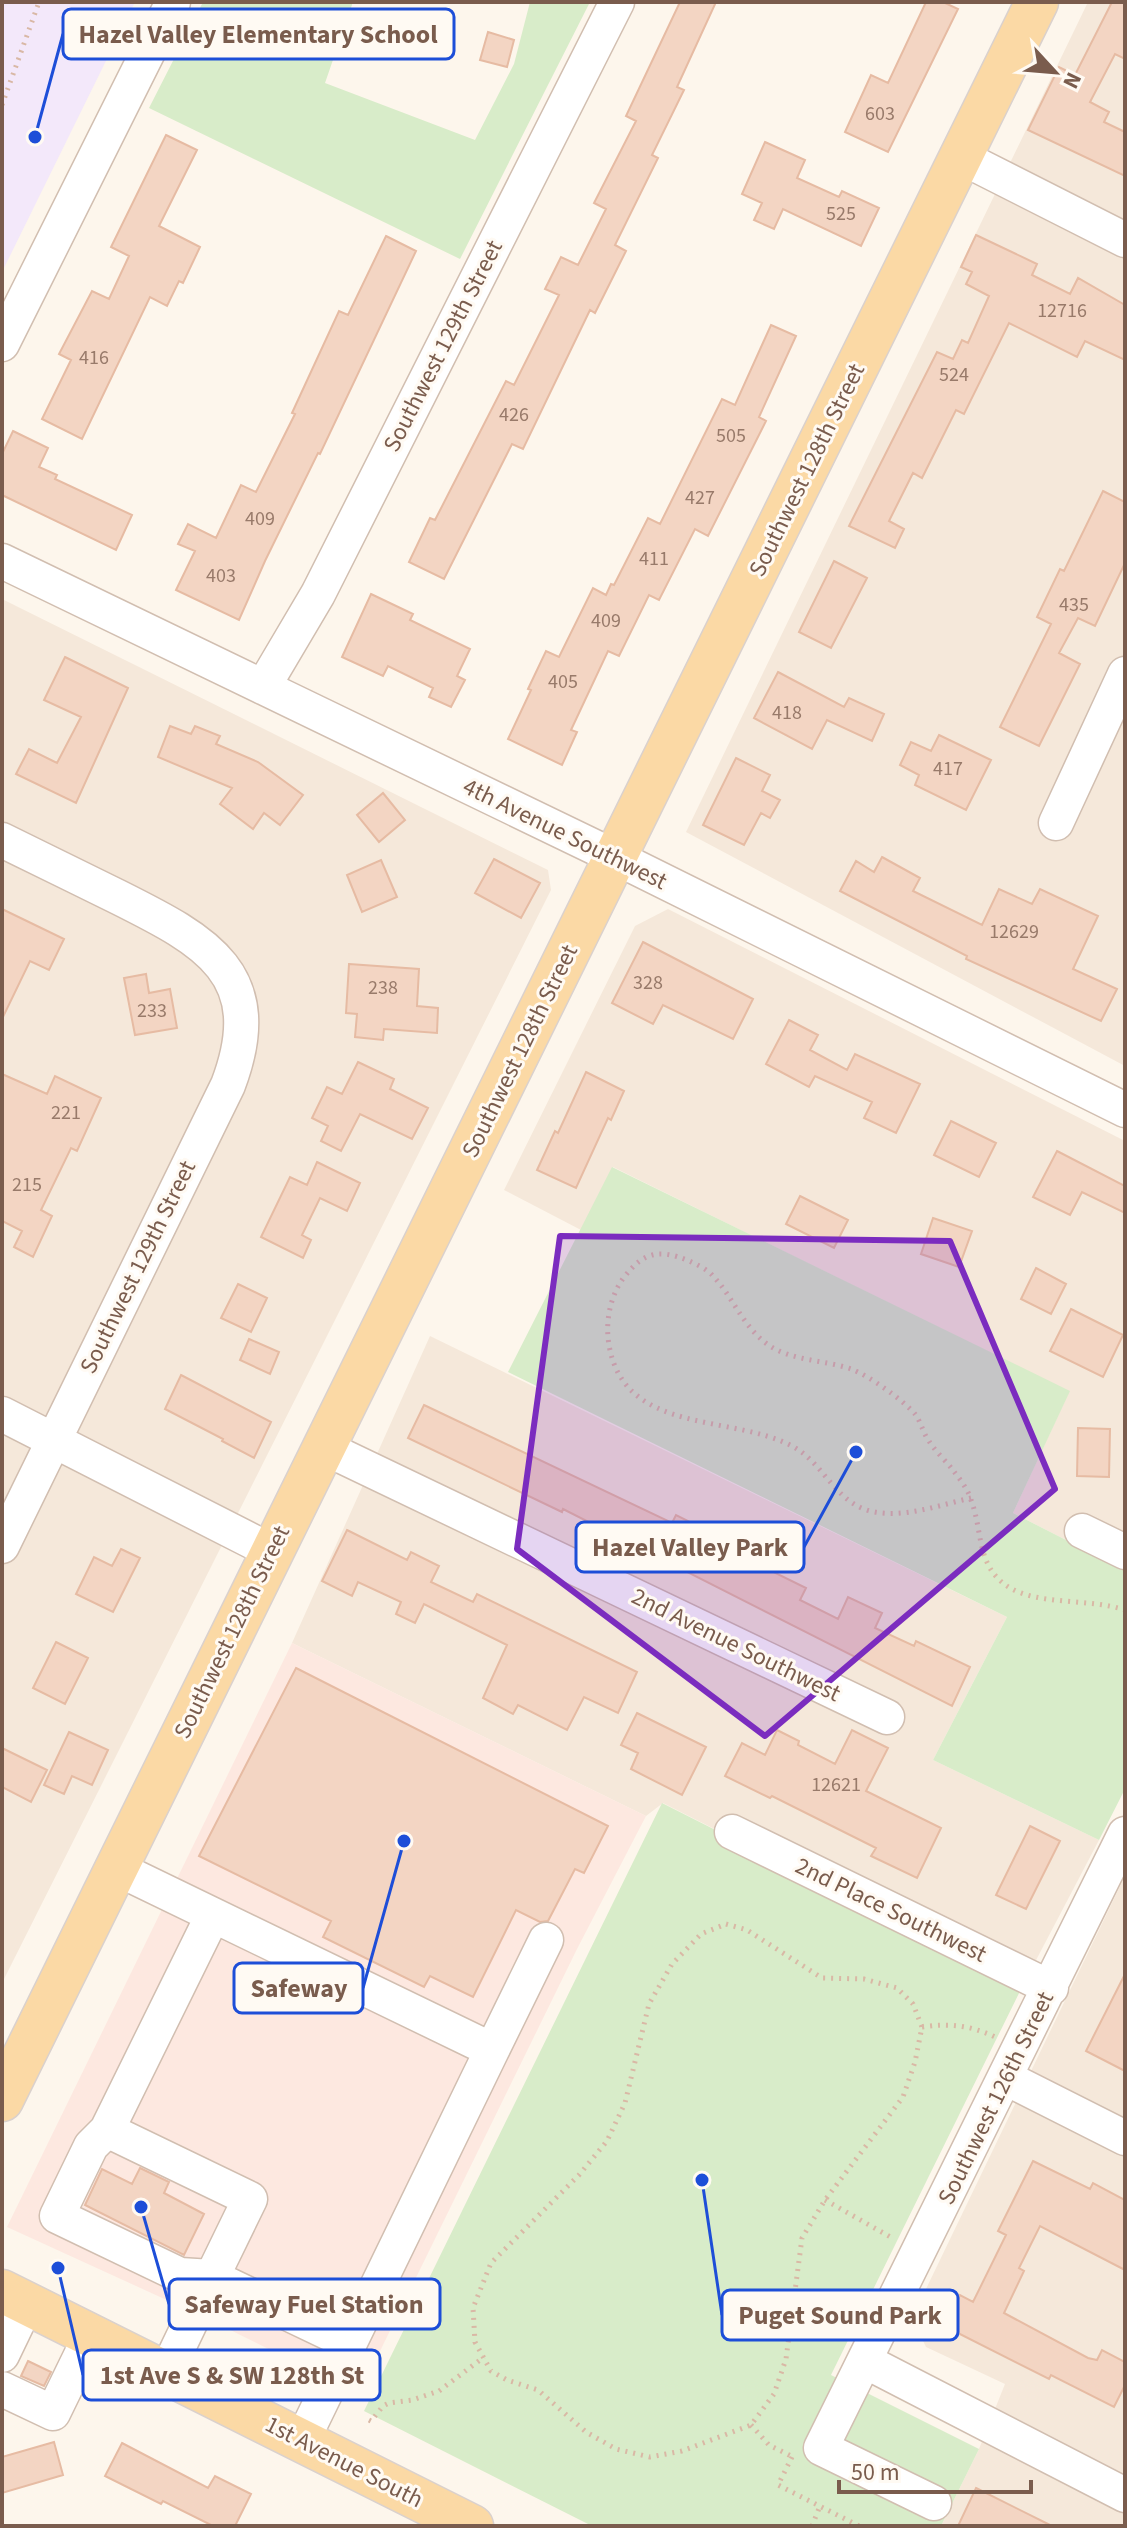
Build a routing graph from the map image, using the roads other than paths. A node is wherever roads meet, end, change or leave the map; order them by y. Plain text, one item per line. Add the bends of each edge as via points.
1 (173, 2) edge
2 (617, 2) edge
3 (1037, 2) edge
4 (961, 157) junction
5 (1125, 240) edge
6 (2, 344) edge
7 (2, 561) edge
8 (1125, 674) edge
9 (263, 687) junction
10 (1056, 823) dead end
11 (2, 840) edge
12 (617, 858) junction
13 (1125, 1110) edge
14 (2, 1414) edge
15 (54, 1439) junction
16 (325, 1448) junction
17 (1082, 1531) dead end
18 (2, 1546) edge
19 (271, 1551) junction
20 (1125, 1552) edge
21 (887, 1717) dead end
22 (732, 1832) dead end
23 (1125, 1834) edge
24 (116, 1868) junction
25 (213, 1915) junction
26 (546, 1940) dead end
27 (1051, 1988) junction
28 (492, 2050) junction
29 (1013, 2064) junction
30 (2, 2100) edge
31 (107, 2130) junction
32 (1125, 2138) edge
33 (212, 2277) junction
34 (14, 2297) edge
35 (91, 2335) junction
36 (350, 2343) junction
37 (2, 2355) edge
38 (865, 2361) junction
39 (166, 2373) junction
40 (2, 2389) edge
41 (302, 2441) junction
42 (1125, 2495) edge
43 (934, 2503) dead end
44 (472, 2526) edge

1 - 6 street
2 - 9 street, Southwest 129th Street via 318,594
3 - 4 main road, Southwest 128th Street
4 - 5 street
4 - 12 main road, Southwest 128th Street
7 - 9 street, 4th Avenue Southwest
8 - 10 street
9 - 12 street, 4th Avenue Southwest
11 - 15 street, Southwest 129th Street via 197,940 233,981 242,1027 232,1075
12 - 13 street, 4th Avenue Southwest
12 - 16 main road, Southwest 128th Street
14 - 15 street
15 - 18 street, Southwest 129th Street
15 - 19 street
16 - 19 main road, Southwest 128th Street
16 - 21 street, 2nd Avenue Southwest
17 - 20 street
19 - 24 main road, Southwest 128th Street
22 - 27 street, 2nd Place Southwest
23 - 27 street, Southwest 126th Street
24 - 25 street
24 - 30 main road, Southwest 128th Street
25 - 28 street
25 - 31 street
26 - 28 street
27 - 29 street, Southwest 126th Street
28 - 36 street
29 - 32 street
29 - 38 street, Southwest 126th Street
31 - 33 street via 250,2199
31 - 33 street via 91,2146 57,2216 180,2275
33 - 36 street
33 - 39 street
34 - 35 main road, 1st Avenue South
34 - 37 street
35 - 39 main road, 1st Avenue South
35 - 40 street via 53,2413
36 - 41 street
38 - 42 street
38 - 43 street, Southwest 126th Street via 821,2448
39 - 41 main road, 1st Avenue South
41 - 44 main road, 1st Avenue South

